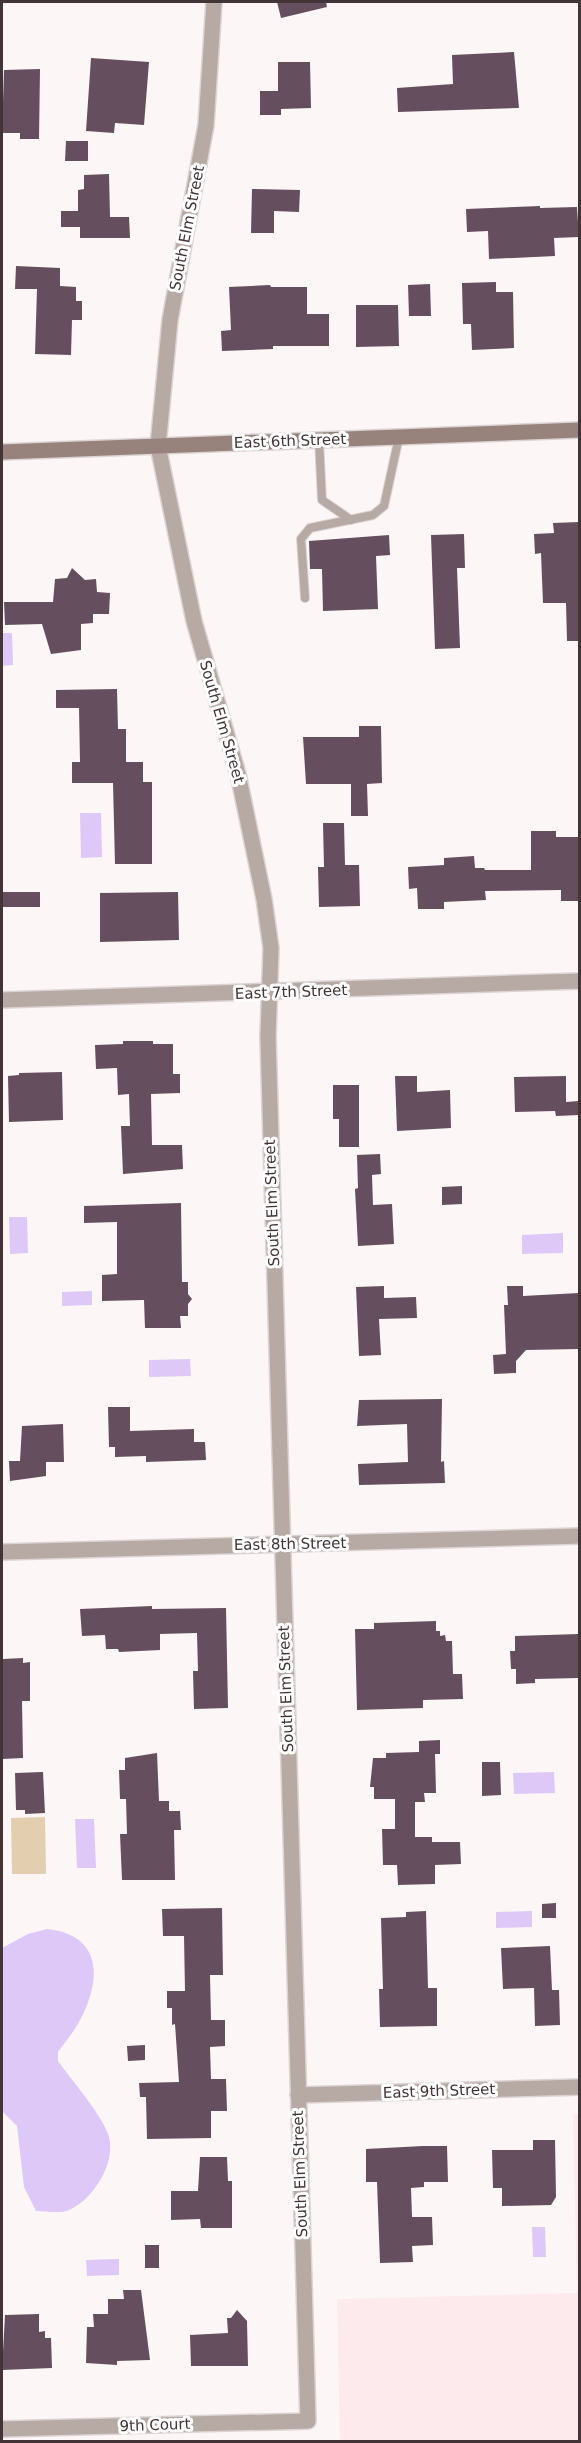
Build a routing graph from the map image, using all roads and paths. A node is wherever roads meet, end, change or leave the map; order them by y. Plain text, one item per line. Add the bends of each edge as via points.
1 (214, 2) edge
2 (579, 430) edge
3 (399, 437) junction
4 (319, 440) junction
5 (158, 446) junction
6 (2, 452) edge
7 (351, 520) junction
8 (305, 598) dead end
9 (579, 981) edge
10 (269, 992) junction
11 (2, 1000) edge
12 (579, 1536) edge
13 (282, 1544) junction
14 (2, 1552) edge
15 (579, 2087) edge
16 (298, 2095) junction
17 (308, 2421) joint
18 (2, 2429) edge

1 - 5 street, South Elm Street via 206,125 170,320
2 - 3 street, East 6th Street
3 - 4 street, East 6th Street
3 - 7 lane via 384,506 373,515
4 - 5 street, East 6th Street
4 - 7 lane via 322,500
5 - 6 street, East 6th Street
5 - 10 street, South Elm Street via 194,621 252,835 271,948
7 - 8 lane via 310,528 301,539
9 - 10 street, East 7th Street
10 - 11 street, East 7th Street
10 - 13 street, South Elm Street
12 - 13 street, East 8th Street
13 - 14 street, East 8th Street
13 - 16 street, South Elm Street
15 - 16 street, East 9th Street
16 - 17 street, South Elm Street
17 - 18 street, 9th Court

